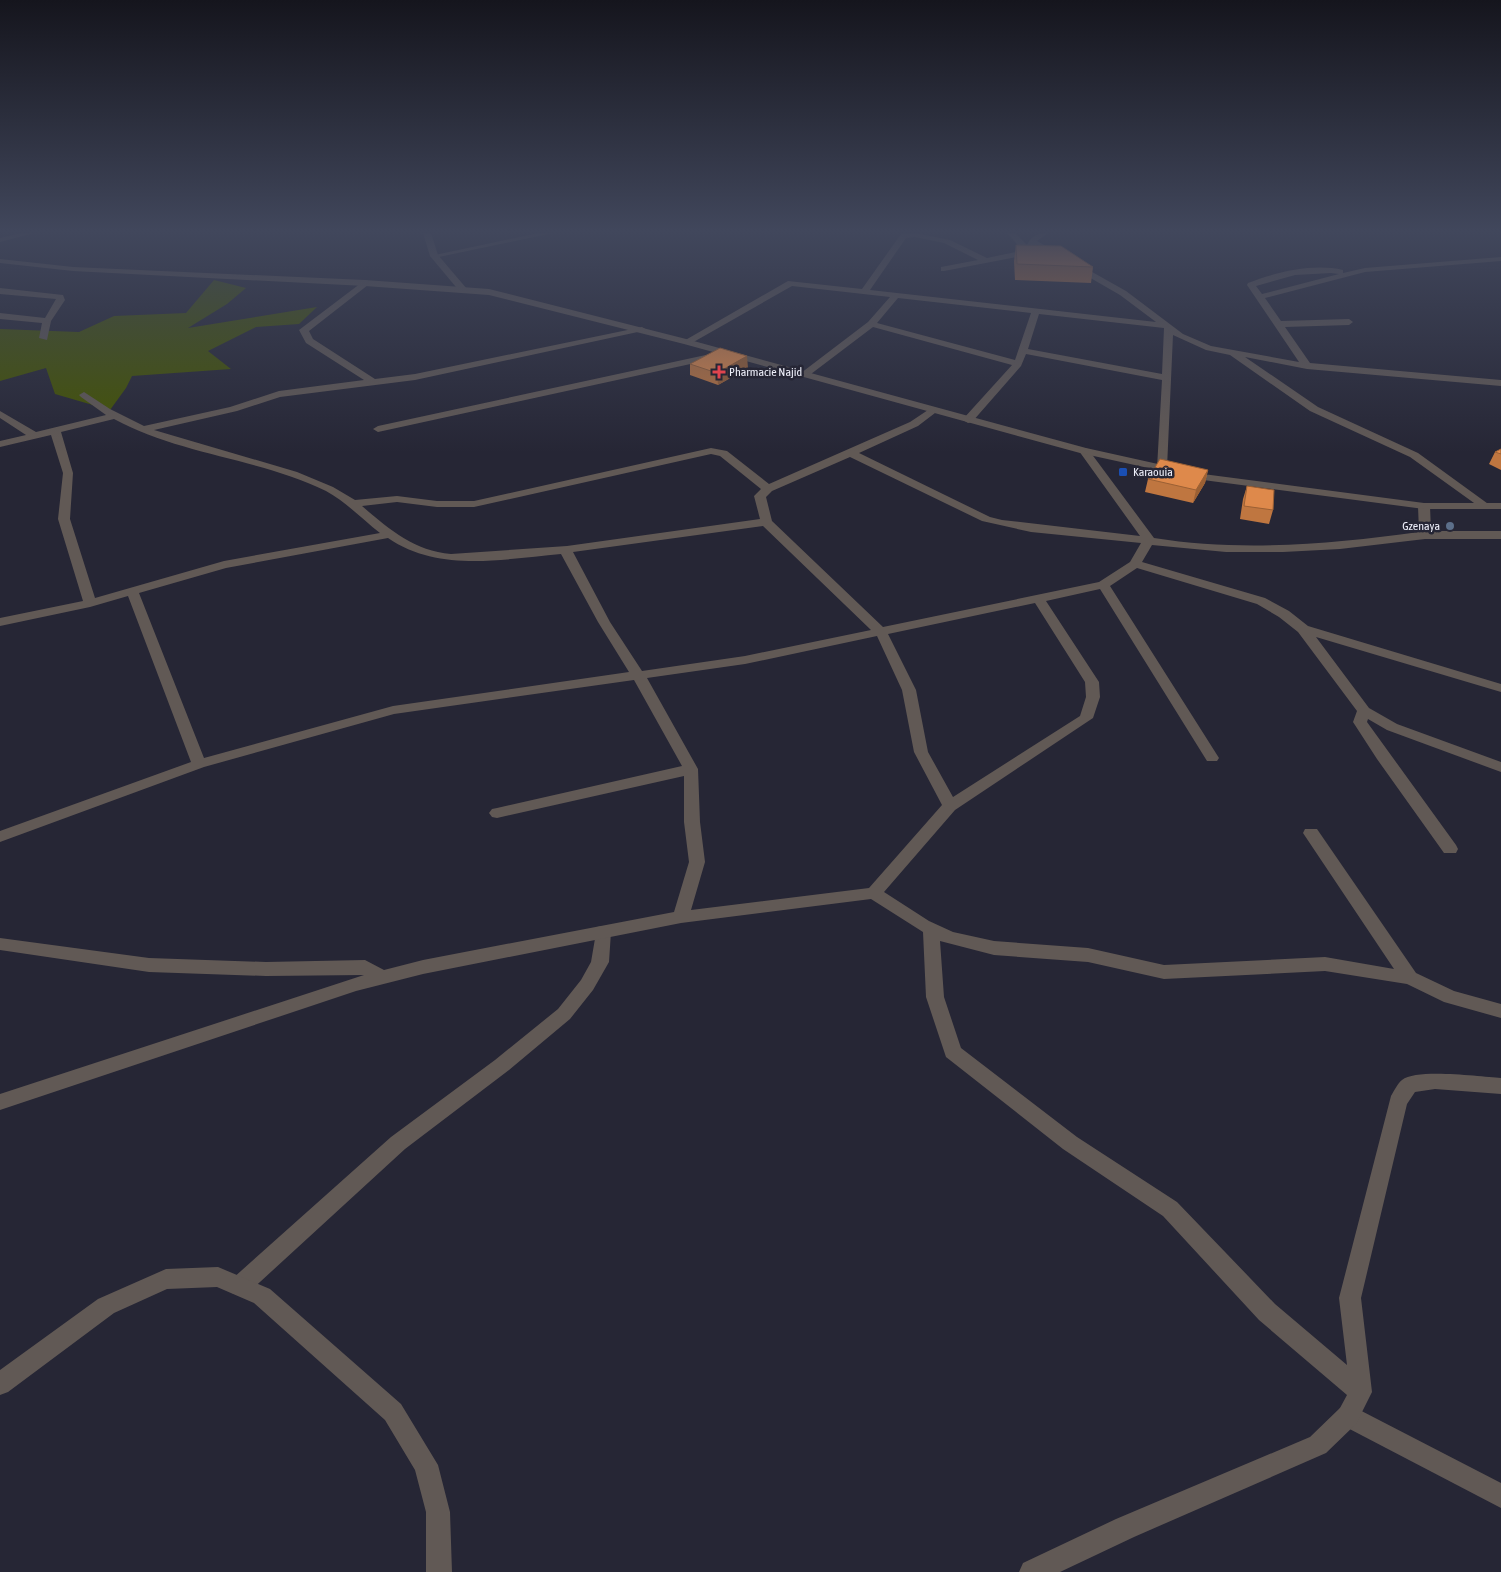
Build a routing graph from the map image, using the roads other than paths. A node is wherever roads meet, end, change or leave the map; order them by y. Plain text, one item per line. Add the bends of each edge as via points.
1 (57, 306) edge
2 (336, 306) edge
3 (550, 306) edge
4 (748, 306) edge
5 (886, 306) edge
6 (992, 306) edge
7 (1140, 306) edge
8 (1267, 306) edge
9 (1036, 311) junction
10 (0, 316) edge
11 (47, 321) junction
12 (1349, 322) dead end
13 (871, 324) junction
14 (1278, 324) junction
15 (1169, 327) junction
16 (642, 330) junction
17 (44, 338) dead end
18 (687, 342) junction
19 (1022, 351) junction
20 (1231, 352) junction
21 (726, 353) junction
22 (1018, 364) junction
23 (1307, 366) junction
24 (804, 375) junction
25 (1166, 378) junction
26 (375, 383) junction
27 (1501, 383) edge
28 (84, 395) dead end
29 (931, 410) junction
30 (0, 414) edge
31 (114, 416) junction
32 (968, 420) junction
33 (141, 429) junction
34 (378, 429) dead end
35 (55, 431) junction
36 (35, 436) junction
37 (0, 444) edge
38 (1084, 451) junction
39 (849, 452) junction
40 (1162, 468) junction
41 (768, 489) junction
42 (351, 504) junction
43 (1424, 506) junction
44 (1485, 506) junction
45 (1501, 506) edge
46 (766, 522) junction
47 (387, 535) junction
48 (1425, 535) junction
49 (1501, 535) edge
50 (1150, 540) junction
51 (566, 551) junction
52 (1135, 564) junction
53 (1102, 585) junction
54 (132, 591) junction
55 (1039, 600) junction
56 (90, 603) junction
57 (0, 622) edge
58 (1303, 629) junction
59 (881, 632) junction
60 (638, 675) junction
61 (1501, 688) edge
62 (1364, 711) junction
63 (1212, 758) dead end
64 (199, 764) junction
65 (1501, 767) edge
66 (691, 769) junction
67 (950, 806) junction
68 (497, 813) dead end
69 (1311, 833) dead end
70 (0, 837) edge
71 (1450, 849) dead end
72 (874, 893) junction
73 (681, 916) junction
74 (931, 929) junction
75 (602, 932) junction
76 (0, 944) edge
77 (382, 977) junction
78 (1410, 978) junction
79 (1501, 1011) edge
80 (1501, 1086) edge
81 (0, 1102) edge
82 (240, 1286) junction
83 (0, 1384) edge
84 (1361, 1392) junction
85 (1348, 1416) junction
86 (1501, 1496) edge
87 (439, 1572) edge
88 (1032, 1572) edge

1 - 11 street
2 - 26 street via 304,330 309,341
3 - 16 street
4 - 18 street
5 - 13 street
6 - 9 street
7 - 15 street
8 - 14 street
9 - 15 street
9 - 19 street
10 - 11 street
11 - 17 street
12 - 14 street
13 - 22 street
13 - 24 street
14 - 23 street
15 - 20 street via 1196,343
15 - 25 street
16 - 18 street
16 - 26 street
18 - 21 street
19 - 22 street
19 - 25 street
20 - 23 street
20 - 44 street via 1314,410 1414,455
21 - 24 street
21 - 34 street
22 - 32 street
23 - 27 street
24 - 29 street
25 - 40 street
26 - 33 street via 279,394 233,409
28 - 31 street
29 - 32 street
29 - 39 street via 914,424
30 - 36 street
31 - 33 street
31 - 35 street
32 - 38 street
33 - 42 street via 287,472 341,495
35 - 36 street
35 - 56 street via 68,473 64,519
36 - 37 street
38 - 40 street
38 - 50 street
39 - 41 street
39 - 50 street via 986,519 1010,526
40 - 43 street via 1255,485
41 - 42 street via 723,453 711,451 474,504 397,499
41 - 46 street via 760,496
42 - 47 street
43 - 44 street
43 - 48 street
44 - 45 street
46 - 51 street
46 - 59 street
47 - 51 street via 422,553 436,556
47 - 54 street via 224,566
48 - 49 street
48 - 50 street via 1345,546 1286,549 1196,547
50 - 52 street
51 - 60 street via 604,622
52 - 53 street
52 - 58 street via 1261,601
53 - 55 street
53 - 63 street
54 - 56 street
54 - 64 street
55 - 59 street
55 - 67 street via 1092,682 1093,697 1086,718
56 - 57 street
58 - 61 street
58 - 62 street
59 - 60 street via 745,660
59 - 67 street via 909,690 921,752
60 - 64 street via 393,710
60 - 66 street
62 - 65 street via 1392,727
62 - 71 street via 1360,722
64 - 70 street
66 - 68 street
66 - 73 street via 697,862
67 - 72 street
69 - 78 street
72 - 73 street
72 - 74 street
73 - 75 street
74 - 78 street via 949,938 994,948 1088,955 1164,972 1325,964
74 - 84 street via 935,997 953,1052 1070,1143 1170,1208 1267,1312
75 - 77 street
75 - 82 street via 600,962 564,1014 398,1143
76 - 77 street via 149,965 365,968
77 - 81 street
78 - 79 street via 1450,997
80 - 84 street via 1435,1081 1409,1085 1398,1102 1350,1298
82 - 83 street via 218,1277 166,1280 106,1306
82 - 87 street via 262,1296 394,1412 426,1465 438,1512
84 - 85 street
85 - 86 street
85 - 88 street via 1318,1445

